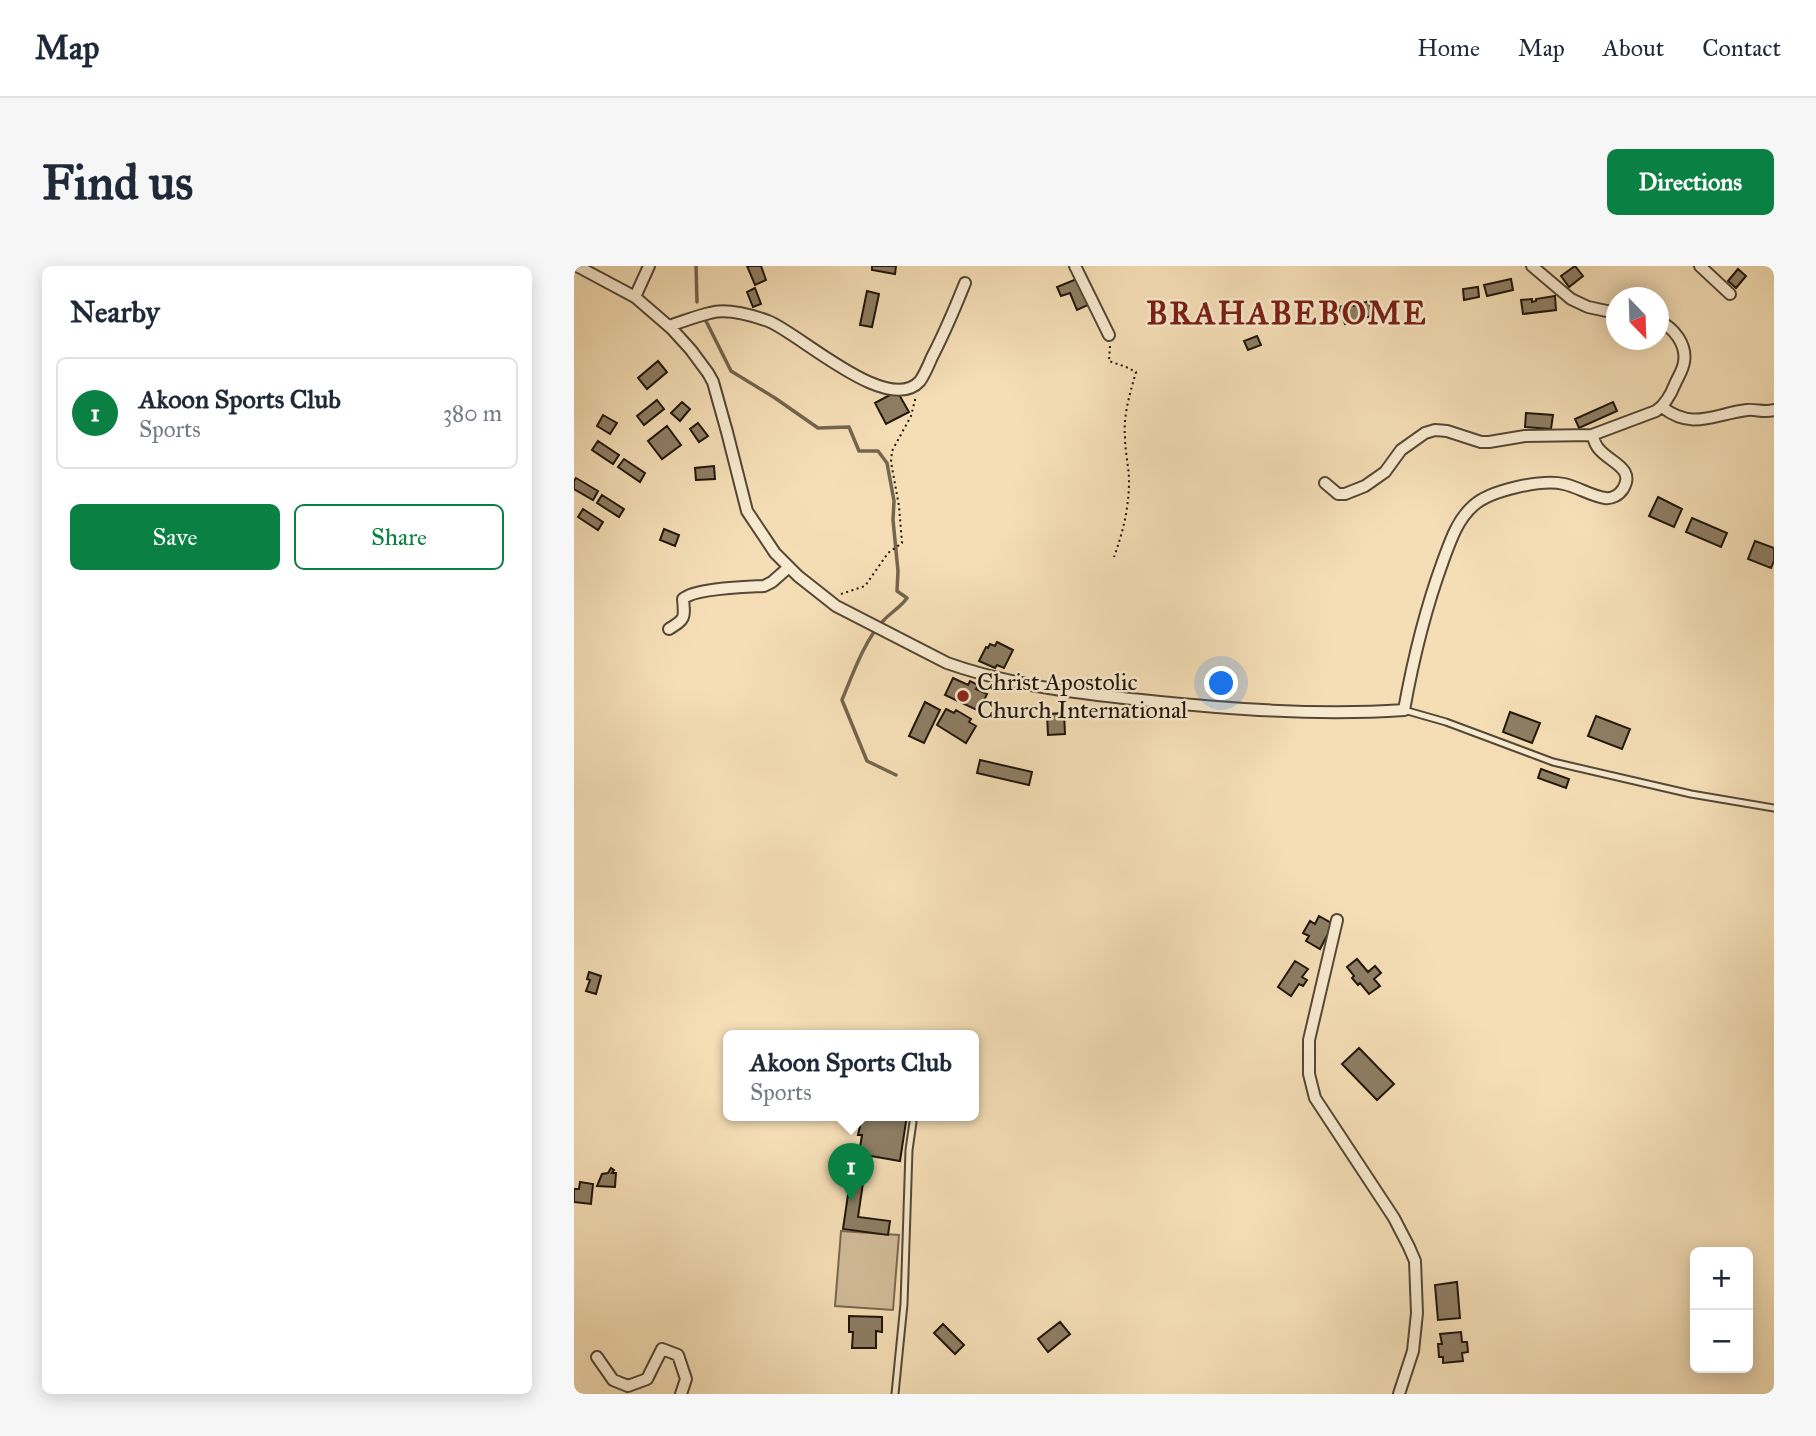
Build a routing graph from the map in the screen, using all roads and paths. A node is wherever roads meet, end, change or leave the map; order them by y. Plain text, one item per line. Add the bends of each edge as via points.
1 (577, 266) edge
2 (649, 266) edge
3 (1075, 266) edge
4 (1532, 266) edge
5 (1700, 266) edge
6 (965, 283) dead end
7 (1730, 294) dead end
8 (635, 298) junction
9 (1606, 311) edge
10 (669, 326) junction
11 (1669, 327) edge
12 (1109, 335) joint
13 (919, 382) junction
14 (1662, 407) junction
15 (1774, 410) edge
16 (1592, 435) junction
17 (1325, 483) dead end
18 (1114, 557) dead end
19 (789, 567) junction
20 (828, 600) junction
21 (669, 629) dead end
22 (1404, 710) junction
23 (1774, 808) edge
24 (1337, 920) dead end
25 (912, 1122) dead end
26 (597, 1357) dead end
27 (681, 1394) edge
28 (895, 1394) edge
29 (1399, 1394) edge

1 - 8 street
2 - 8 street
3 - 12 street
4 - 9 street via 1571,299
5 - 7 street
6 - 13 street
8 - 10 street
10 - 13 street via 712,312 741,314 779,326 844,370 884,387 903,389
10 - 19 street via 713,382 747,511
11 - 14 street via 1682,345 1684,358
12 - 18 path via 1109,361 1136,372 1124,434 1128,506
13 - 20 path via 911,416 892,451 902,543 888,553 865,586
14 - 15 street via 1681,419 1699,420 1747,410
14 - 16 street
16 - 17 street via 1525,436 1489,442 1435,430 1401,450 1385,472 1365,486 1338,494
16 - 22 street via 1599,450 1625,472 1627,479 1618,495 1607,498 1566,484 1534,483 1485,498 1464,515 1433,588
19 - 20 street
19 - 21 street via 764,586 686,596 685,617
20 - 22 street via 947,663 1080,694 1305,713
22 - 23 lane via 1553,762
24 - 29 street via 1309,1040 1309,1074 1315,1098 1394,1218 1415,1261 1413,1351
25 - 28 lane
26 - 27 street via 613,1380 628,1386 647,1379 662,1349 678,1355 686,1379

